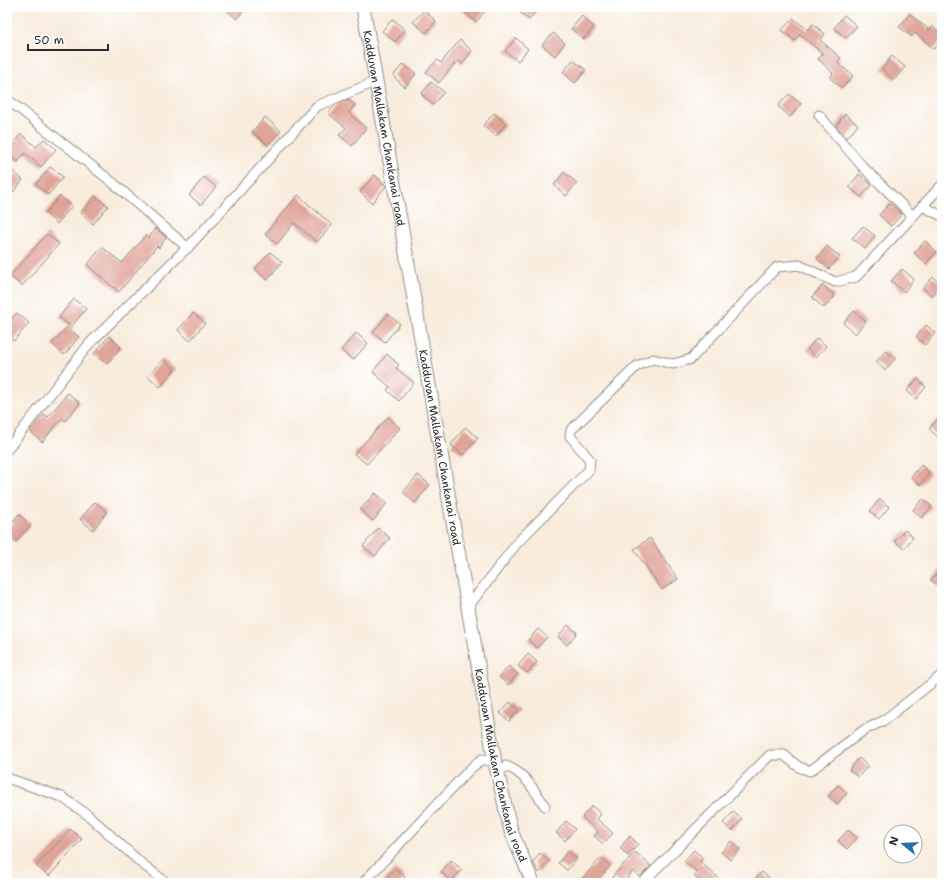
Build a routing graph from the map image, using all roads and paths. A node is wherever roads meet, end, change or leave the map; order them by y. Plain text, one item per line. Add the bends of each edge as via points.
1 (363, 7) edge
2 (377, 82) junction
3 (7, 99) edge
4 (819, 115) dead end
5 (942, 185) edge
6 (922, 206) junction
7 (913, 216) junction
8 (942, 216) edge
9 (188, 248) junction
10 (7, 450) edge
11 (468, 607) junction
12 (942, 675) edge
13 (496, 768) junction
14 (7, 778) edge
15 (545, 806) dead end
16 (167, 883) edge
17 (363, 883) edge
18 (534, 883) edge
19 (642, 883) edge

1 - 2 main road, Kadduvan Mallakam Chankanai road
2 - 9 street via 317,106
2 - 11 main road, Kadduvan Mallakam Chankanai road
3 - 9 street via 112,182
4 - 7 street via 862,166
5 - 6 street
6 - 7 street
6 - 8 street
7 - 11 street via 856,277 835,282 799,265 777,267 691,359 673,364 653,359 637,366 571,430 570,436 590,460 589,470 517,543
9 - 10 street via 89,344
11 - 13 main road, Kadduvan Mallakam Chankanai road
12 - 19 street via 883,721 864,730 810,771 799,767 784,755 770,755
13 - 15 street via 506,766 516,769
13 - 17 street via 482,759 470,769
13 - 18 main road, Kadduvan Mallakam Chankanai road via 511,831
14 - 16 street via 62,797 88,815

